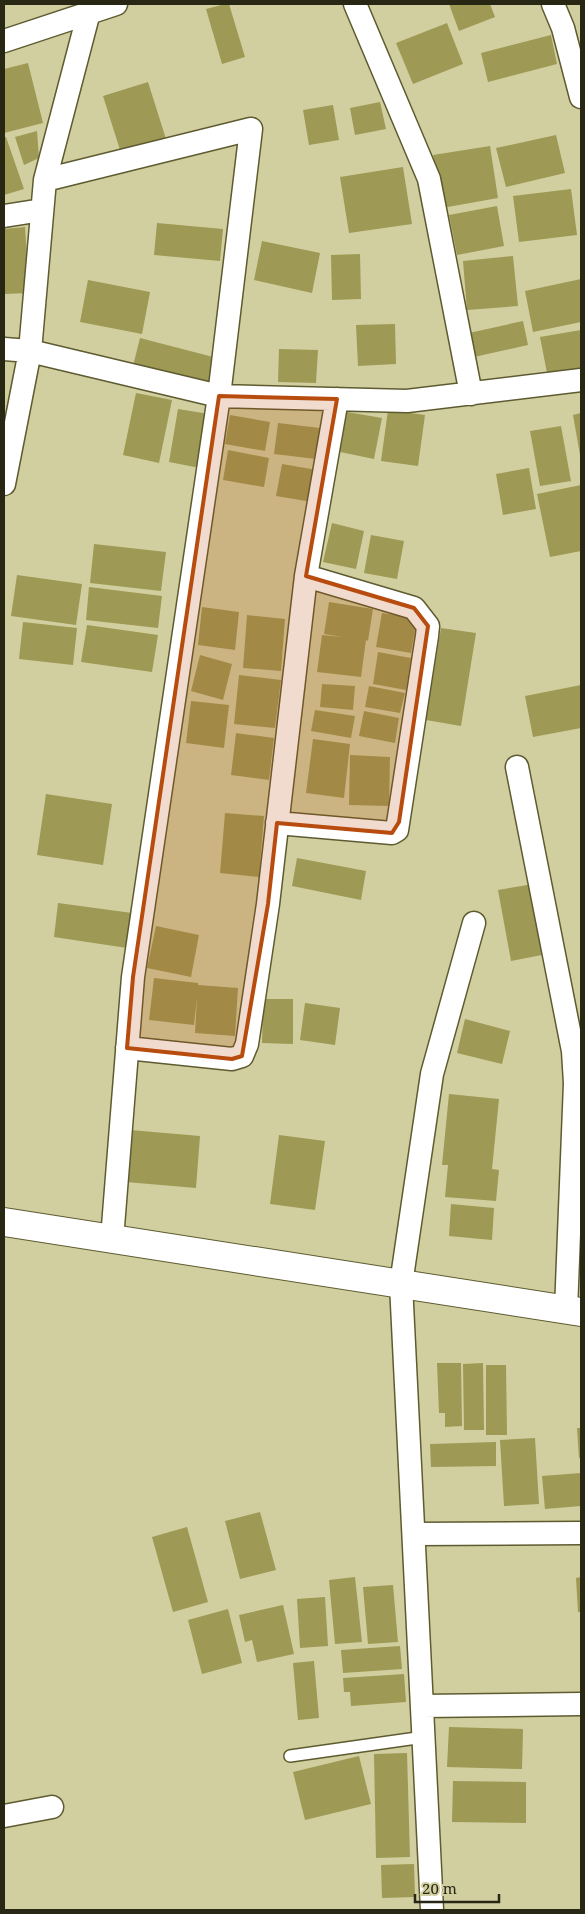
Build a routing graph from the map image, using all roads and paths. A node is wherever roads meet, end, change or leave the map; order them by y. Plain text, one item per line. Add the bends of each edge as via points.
1 (116, 4) edge
2 (355, 4) edge
3 (553, 4) edge
4 (89, 8) edge
5 (4, 41) edge
6 (581, 97) edge
7 (45, 180) junction
8 (42, 210) junction
9 (4, 216) edge
10 (4, 349) edge
11 (30, 351) junction
12 (581, 380) edge
13 (471, 394) junction
14 (219, 396) junction
15 (337, 399) junction
16 (4, 484) edge
17 (306, 576) junction
18 (517, 767) dead end
19 (277, 823) junction
20 (474, 923) dead end
21 (127, 1048) junction
22 (4, 1222) edge
23 (112, 1239) junction
24 (401, 1284) junction
25 (574, 1311) edge
26 (581, 1533) edge
27 (414, 1534) junction
28 (581, 1704) edge
29 (422, 1706) junction
30 (424, 1737) junction
31 (290, 1756) dead end
32 (52, 1807) dead end
33 (4, 1816) edge
34 (432, 1910) edge

1 - 4 street
2 - 13 street via 429,179
3 - 6 street via 563,28
4 - 5 street
4 - 7 street
7 - 8 street
7 - 14 street via 251,129
8 - 9 street
8 - 11 street
10 - 11 street
11 - 14 street
11 - 16 street
12 - 13 street
13 - 15 street via 406,402
14 - 15 street
14 - 21 street via 133,977
15 - 17 street
17 - 19 street
17 - 19 street via 414,608 428,626 427,636 397,830 392,833
18 - 25 street via 574,1067
19 - 21 street via 247,1044 242,1056 232,1060
20 - 24 street via 432,1074
21 - 23 street
22 - 23 street
23 - 24 street
24 - 25 street
24 - 27 street
26 - 27 street
27 - 29 street
28 - 29 street
29 - 30 street
30 - 31 lane
30 - 34 street
32 - 33 street

